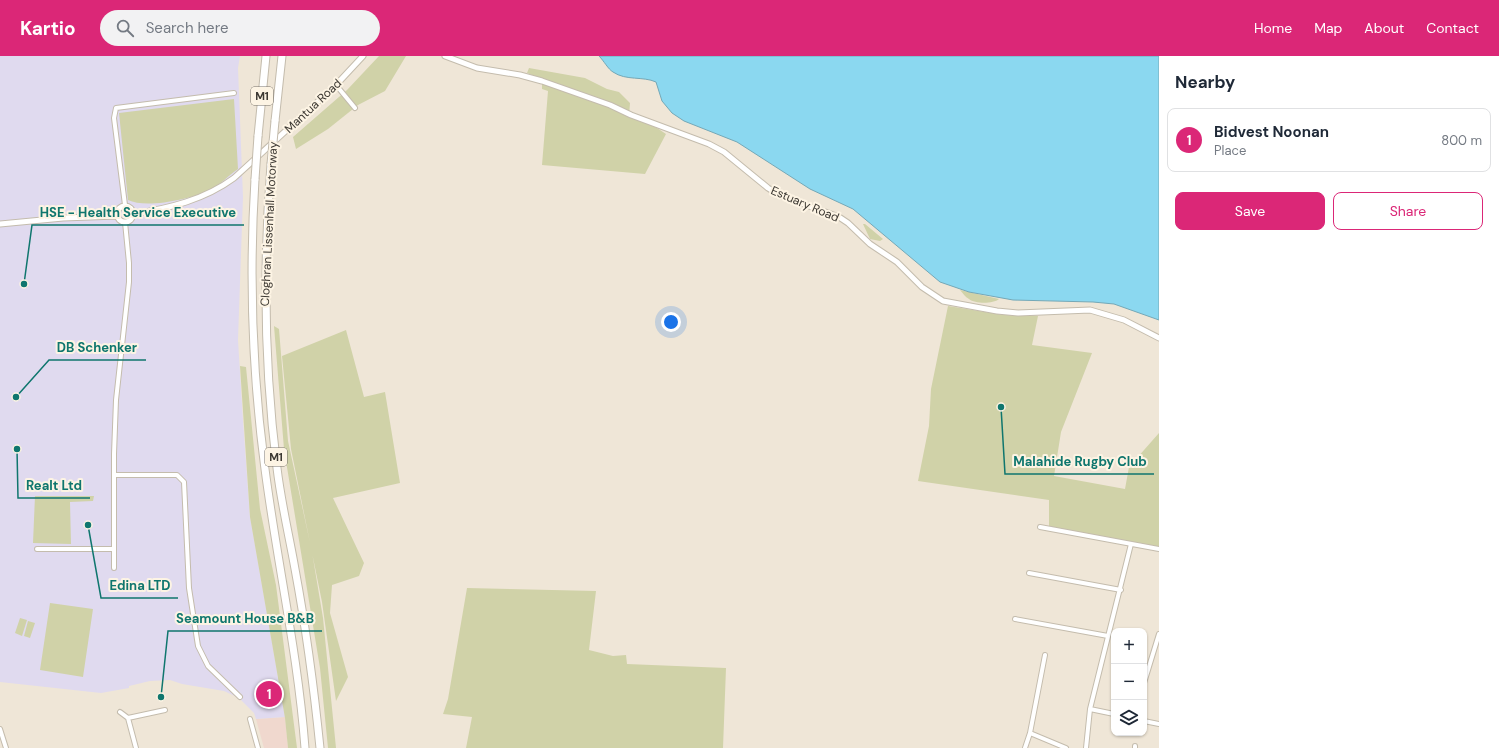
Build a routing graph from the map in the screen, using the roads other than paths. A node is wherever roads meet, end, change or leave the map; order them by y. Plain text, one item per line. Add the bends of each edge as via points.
1 (266, 56) edge
2 (282, 56) edge
3 (363, 56) edge
4 (445, 56) edge
5 (336, 85) junction
6 (234, 93) dead end
7 (355, 108) dead end
8 (125, 206) junction
9 (133, 214) junction
10 (117, 216) junction
11 (125, 222) junction
12 (0, 224) edge
13 (1159, 338) edge
14 (114, 475) junction
15 (1040, 527) dead end
16 (1131, 544) junction
17 (36, 549) dead end
18 (114, 549) junction
19 (1159, 549) edge
20 (114, 568) dead end
21 (1029, 573) dead end
22 (1121, 590) junction
23 (1015, 619) dead end
24 (1159, 634) edge
25 (1108, 636) junction
26 (1157, 648) edge
27 (1045, 655) dead end
28 (1147, 675) edge
29 (240, 697) dead end
30 (1090, 709) junction
31 (165, 710) dead end
32 (120, 712) dead end
33 (1111, 713) edge
34 (128, 718) junction
35 (250, 719) dead end
36 (1147, 722) edge
37 (1159, 724) edge
38 (0, 729) edge
39 (1030, 733) junction
40 (6, 748) edge
41 (136, 748) edge
42 (258, 748) edge
43 (305, 748) edge
44 (320, 748) edge
45 (1025, 748) edge
46 (1066, 748) edge
47 (1086, 748) edge

1 - 43 highway, Cloghran Lissenhall Motorway / M1, bridge via 254,179 251,298 255,378 264,469 297,668
2 - 44 highway, Cloghran Lissenhall Motorway / M1, bridge via 266,227 265,308 277,469 309,649
3 - 5 street, Mantua Road
4 - 13 street, Estuary Road via 477,68 520,75 542,82 610,105 709,144 724,152 778,195 839,217 848,223 870,244 897,262 922,288 943,301 1018,313 1090,310 1124,320
5 - 7 street
5 - 9 street, Mantua Road via 220,189 180,205
6 - 8 street via 116,108 114,118
8 - 9 street via 131,208
8 - 10 street via 118,209
9 - 11 street via 131,219
10 - 11 street
10 - 12 street
11 - 14 street via 129,263 116,400
14 - 18 street
14 - 29 street via 177,475 184,482 189,588 198,646 208,666
15 - 16 street
16 - 19 street
16 - 22 street
17 - 18 street
18 - 20 street
21 - 22 street
22 - 25 street
23 - 25 street
24 - 26 street
25 - 30 street
26 - 28 street
27 - 39 street
30 - 33 street
30 - 47 street
31 - 34 street
32 - 34 street
34 - 41 street
35 - 42 street
36 - 37 street
38 - 40 street
39 - 45 street
39 - 46 street

